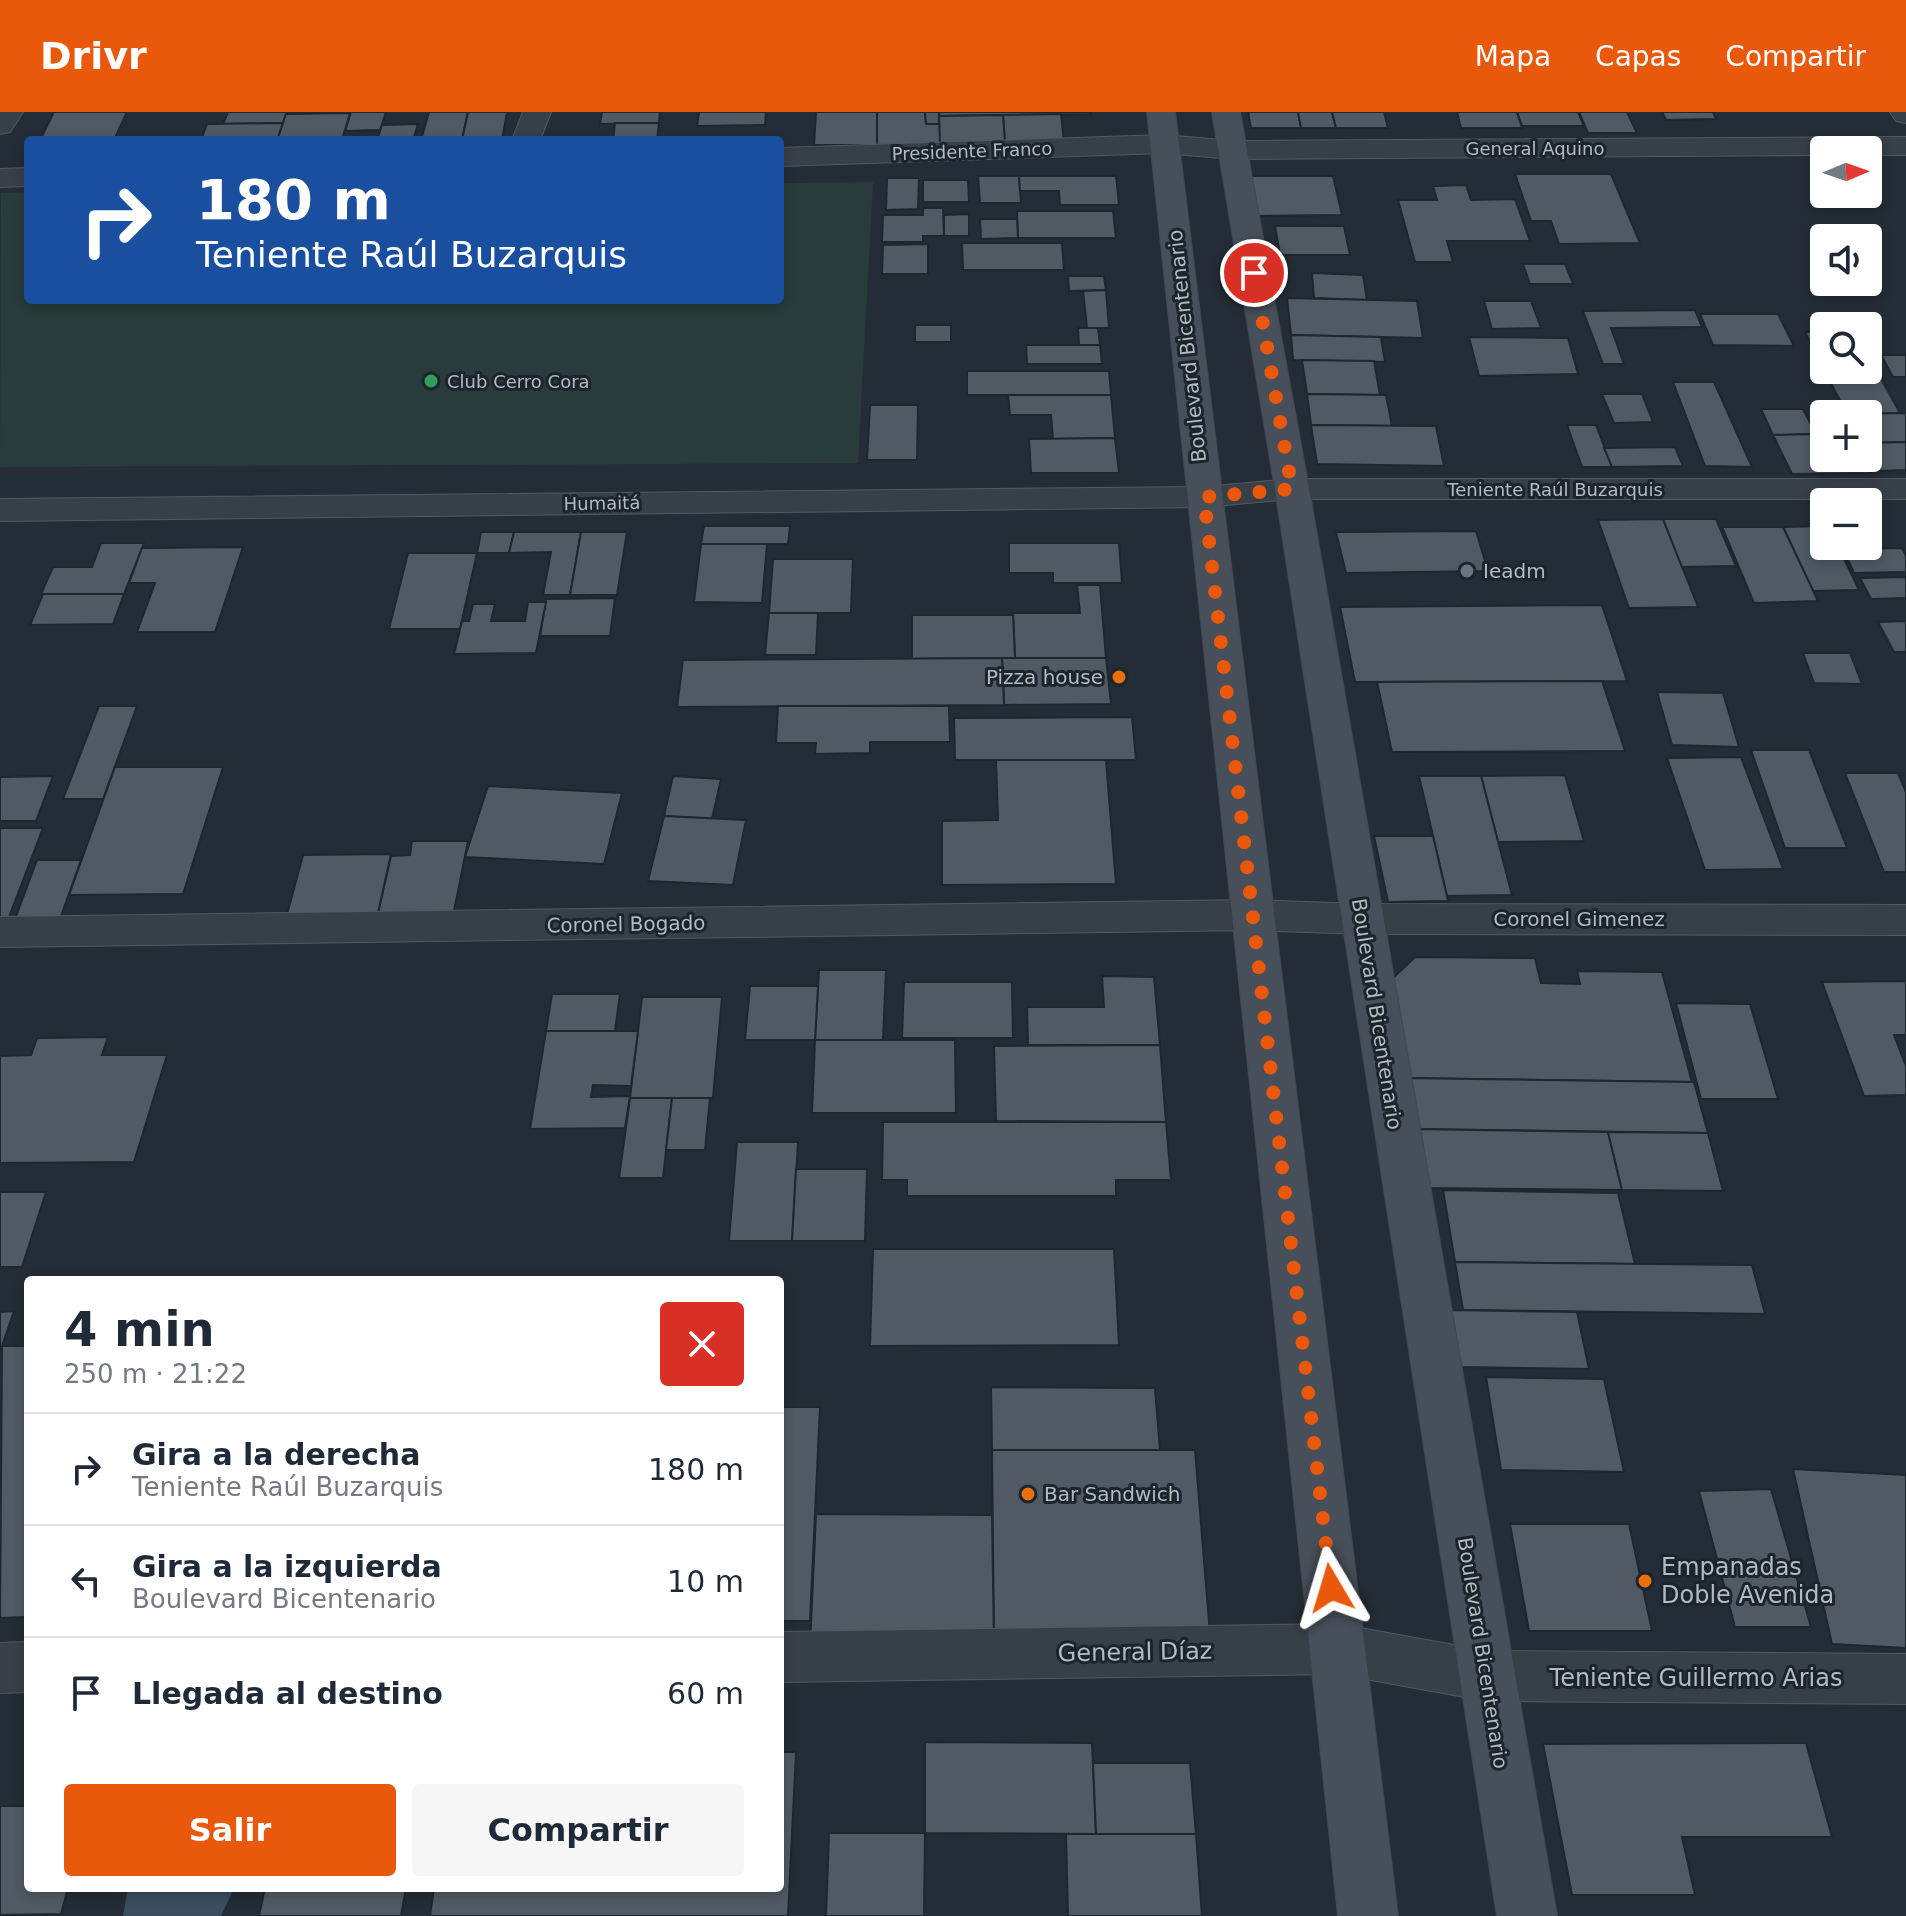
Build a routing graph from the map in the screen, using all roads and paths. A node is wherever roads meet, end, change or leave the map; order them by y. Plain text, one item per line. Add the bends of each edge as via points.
1 (9, 112) edge
2 (537, 112) edge
3 (0, 126) edge
4 (1162, 128) edge
5 (1230, 131) edge
6 (528, 136) edge
7 (1906, 146) edge
8 (784, 157) edge
9 (24, 177) edge
10 (0, 178) edge
11 (1292, 489) junction
12 (1906, 489) edge
13 (1204, 497) junction
14 (0, 510) edge
15 (1252, 915) junction
16 (1362, 919) junction
17 (1906, 920) edge
18 (0, 932) edge
19 (1338, 1649) junction
20 (784, 1657) edge
21 (24, 1667) edge
22 (0, 1668) edge
23 (1487, 1676) junction
24 (1906, 1679) edge
25 (1368, 1916) edge
26 (1527, 1916) edge

1 - 3 street
2 - 6 street
4 - 5 street, General Aquino
4 - 8 street, Presidente Franco
4 - 13 main road, Boulevard Bicentenario
5 - 7 street, General Aquino
5 - 11 main road, Boulevard Bicentenario
9 - 10 street
11 - 12 street, Teniente Raúl Buzarquis
11 - 13 street, Teniente Raúl Buzarquis
11 - 16 main road, Boulevard Bicentenario
13 - 14 street, Humaitá
13 - 15 main road, Boulevard Bicentenario
15 - 16 street, Coronel Gimenez
15 - 18 street, Coronel Bogado
15 - 19 main road, Boulevard Bicentenario
16 - 17 street, Coronel Gimenez
16 - 23 main road, Boulevard Bicentenario
19 - 20 street, General Díaz
19 - 23 street, General Díaz
19 - 25 main road, Boulevard Bicentenario
21 - 22 street
23 - 24 street, Teniente Guillermo Arias
23 - 26 main road, Boulevard Bicentenario

